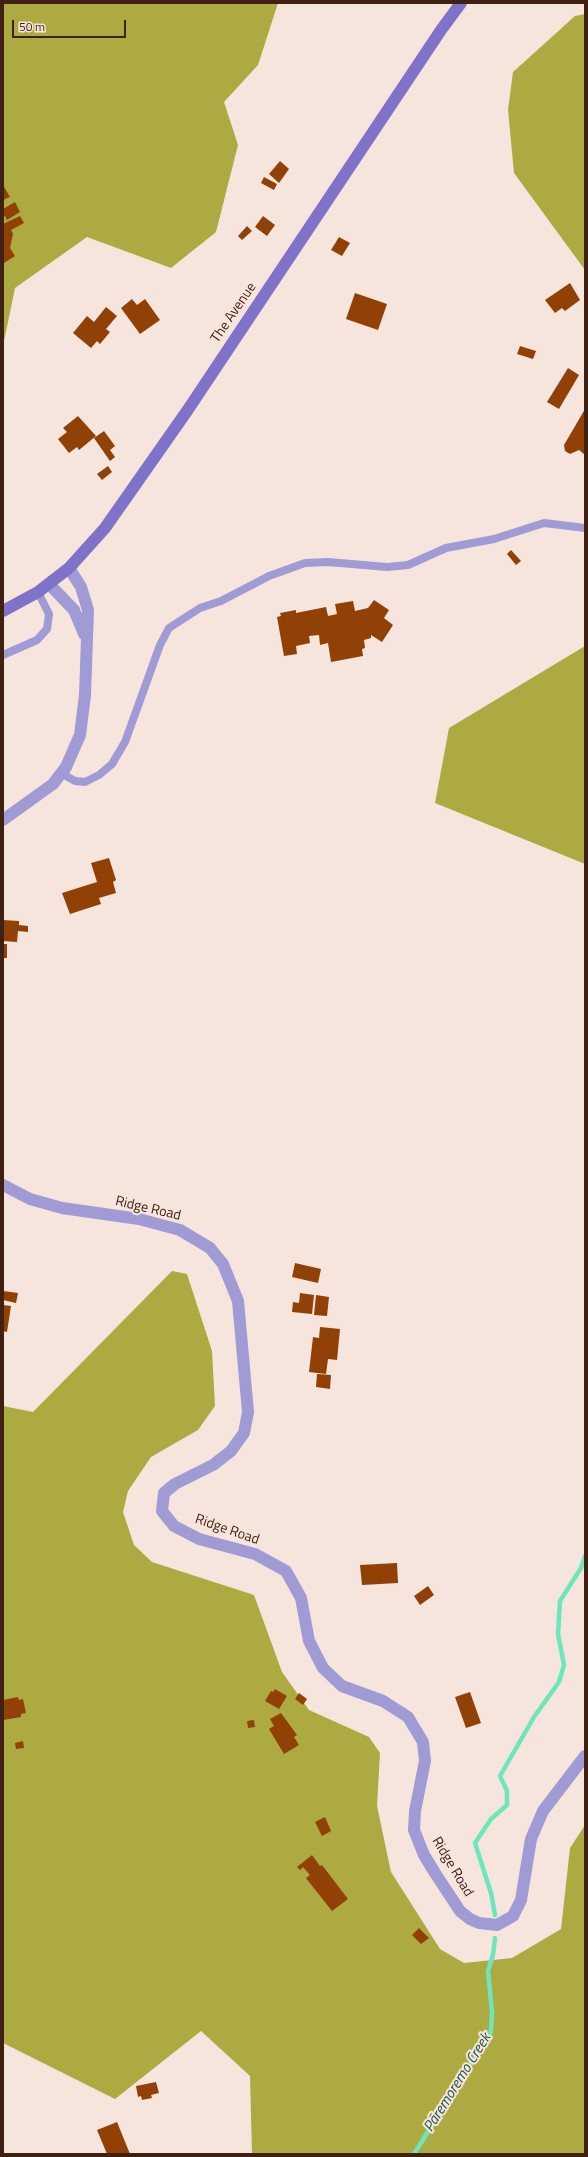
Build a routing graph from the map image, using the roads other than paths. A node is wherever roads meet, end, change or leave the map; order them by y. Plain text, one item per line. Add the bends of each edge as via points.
1 (461, 3) edge
2 (585, 528) edge
3 (69, 568) junction
4 (49, 584) junction
5 (38, 592) junction
6 (3, 611) edge
7 (86, 641) junction
8 (3, 655) edge
9 (61, 773) junction
10 (3, 820) edge
11 (3, 1186) edge
12 (585, 1756) edge

1 - 3 street, The Avenue via 440,30 187,411 105,528
2 - 9 lane via 544,522 494,539 446,548 408,565 305,563 269,576 221,601 200,608 169,628 125,742 112,764 85,782 75,782
3 - 4 street, The Avenue
3 - 7 street via 84,596 88,610
4 - 5 street, The Avenue
4 - 7 street via 74,610
5 - 6 street, The Avenue
5 - 8 lane via 49,614 47,629 37,640
7 - 9 street via 85,695 80,735 72,756
9 - 10 street via 52,784
11 - 12 street, Ridge Road via 30,1199 62,1208 139,1219 180,1230 210,1248 223,1264 238,1301 248,1412 244,1433 231,1451 213,1465 181,1480 164,1493 162,1511 174,1526 199,1539 255,1554 286,1571 300,1598 309,1641 323,1668 342,1686 383,1701 408,1717 423,1742 425,1761 415,1811 414,1830 435,1873 460,1911 470,1919 497,1925 512,1916 521,1900 531,1839 543,1812

